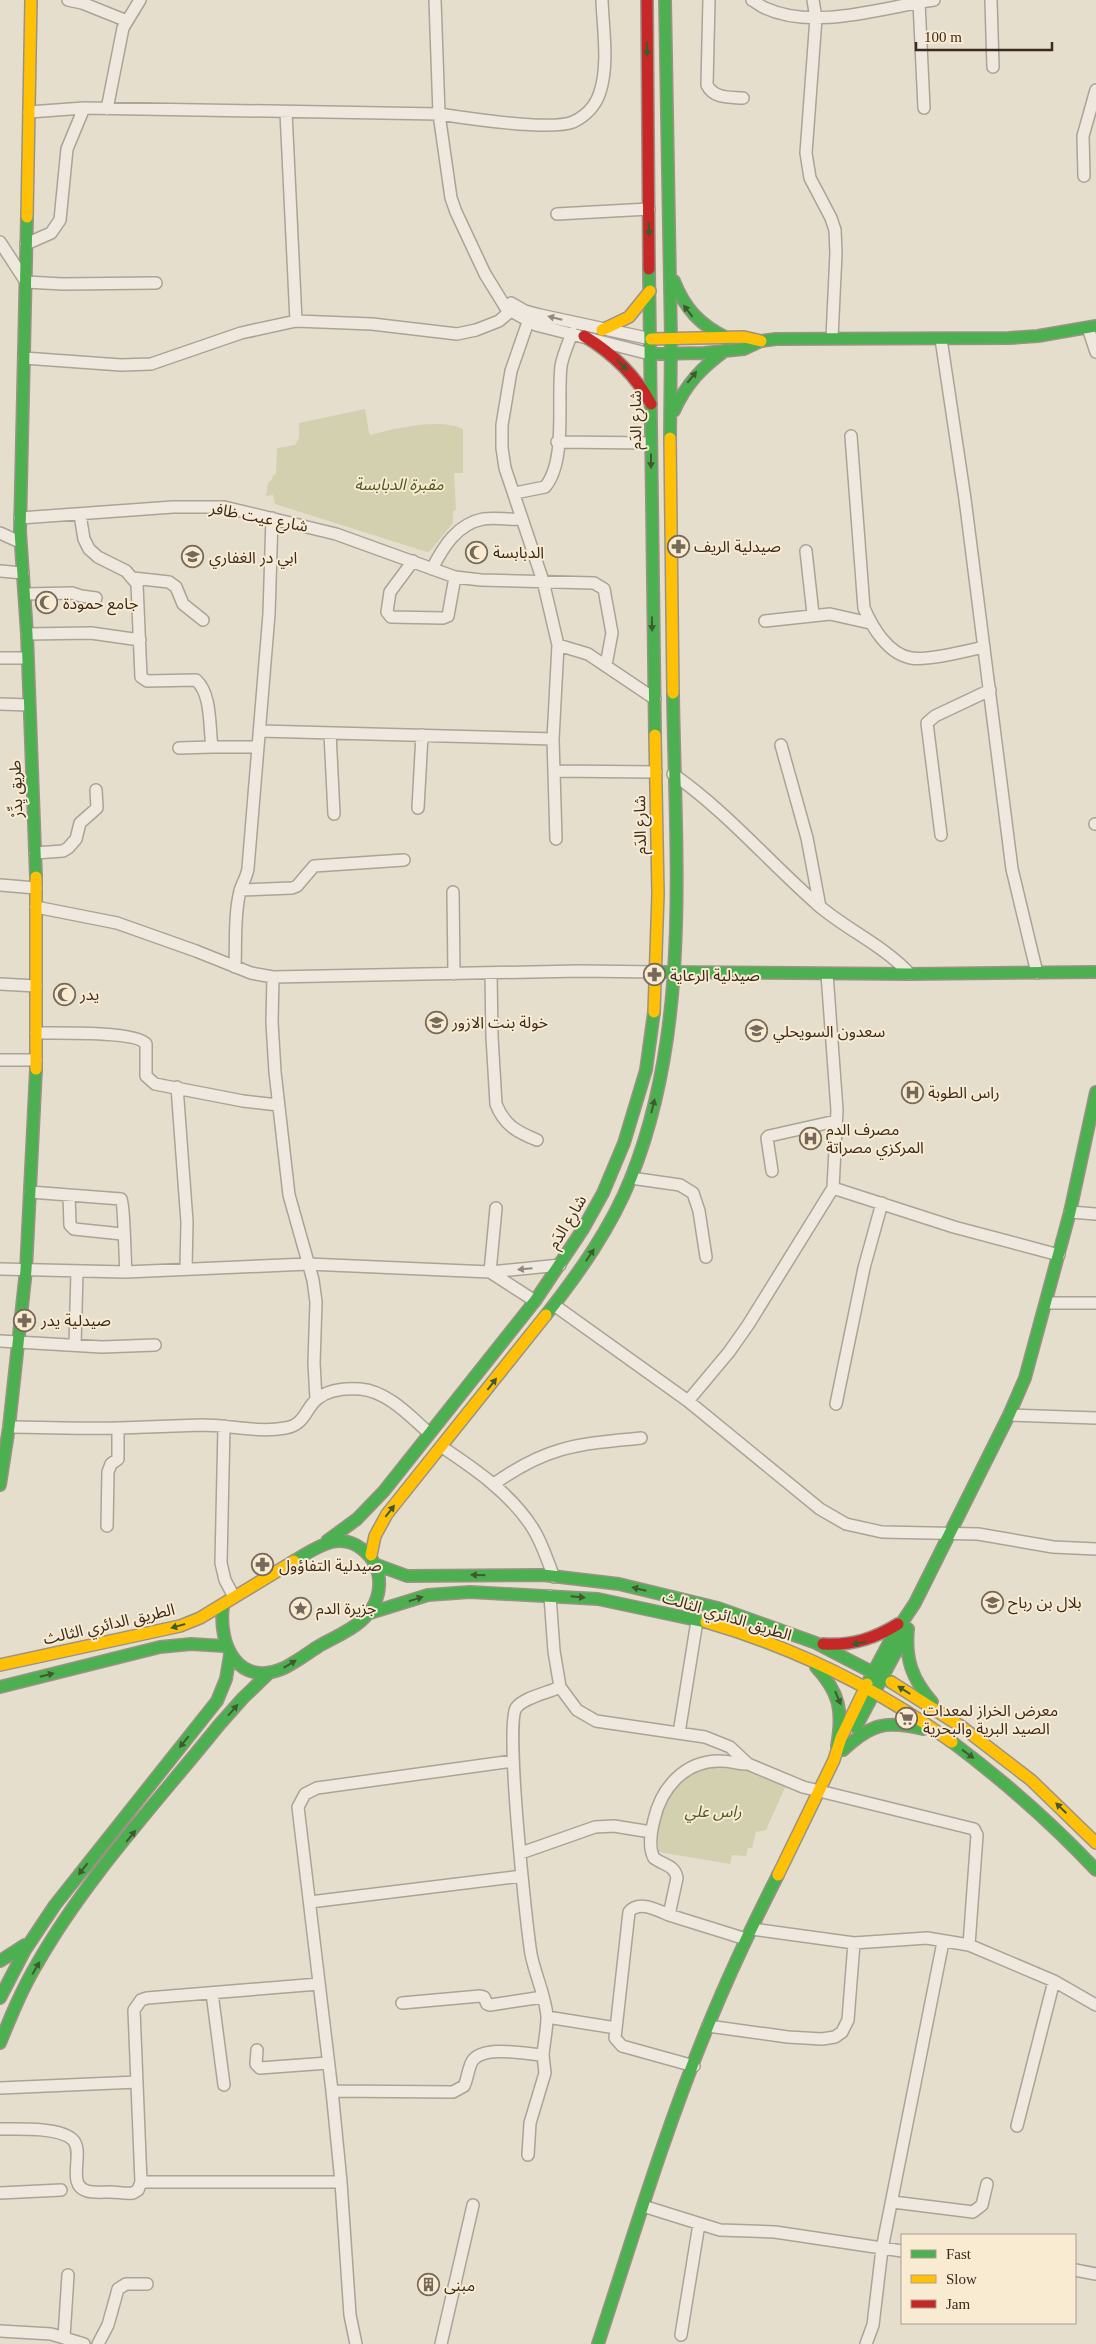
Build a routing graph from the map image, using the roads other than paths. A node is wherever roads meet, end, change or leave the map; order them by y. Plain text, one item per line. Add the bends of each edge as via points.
1 (31, 0) edge
2 (68, 0) edge
3 (140, 0) edge
4 (435, 0) edge
5 (602, 0) edge
6 (646, 0) edge
7 (665, 0) edge
8 (709, 0) edge
9 (752, 0) edge
10 (813, 0) edge
11 (934, 0) edge
12 (991, 0) edge
13 (919, 2) junction
14 (816, 18) junction
15 (127, 21) junction
16 (993, 67) dead end
17 (1096, 90) edge
18 (743, 98) dead end
19 (84, 108) junction
20 (924, 108) dead end
21 (107, 109) junction
22 (29, 112) junction
23 (286, 112) junction
24 (439, 114) junction
25 (1084, 176) dead end
26 (649, 209) junction
27 (557, 214) dead end
28 (0, 242) edge
29 (26, 244) junction
30 (669, 267) junction
31 (26, 282) junction
32 (156, 283) dead end
33 (650, 291) junction
34 (513, 309) junction
35 (296, 321) junction
36 (528, 322) junction
37 (1092, 327) edge
38 (602, 330) junction
39 (572, 333) junction
40 (584, 336) junction
41 (727, 338) junction
42 (832, 338) junction
43 (941, 338) junction
44 (651, 339) junction
45 (671, 340) junction
46 (761, 341) junction
47 (726, 350) junction
48 (1096, 352) edge
49 (650, 354) junction
50 (671, 354) junction
51 (24, 358) junction
52 (651, 404) junction
53 (672, 416) junction
54 (850, 436) dead end
55 (557, 442) junction
56 (651, 443) junction
57 (515, 493) junction
58 (80, 515) junction
59 (20, 518) junction
60 (272, 518) junction
61 (522, 519) junction
62 (0, 533) edge
63 (20, 542) junction
64 (806, 551) dead end
65 (413, 561) junction
66 (432, 569) junction
67 (0, 571) edge
68 (24, 573) junction
69 (455, 577) junction
70 (133, 578) junction
71 (543, 581) junction
72 (25, 594) junction
73 (96, 598) dead end
74 (813, 614) junction
75 (203, 620) dead end
76 (764, 621) dead end
77 (870, 623) junction
78 (27, 634) junction
79 (140, 640) junction
80 (558, 645) junction
81 (984, 648) junction
82 (0, 658) edge
83 (27, 658) junction
84 (606, 665) junction
85 (990, 690) junction
86 (655, 698) junction
87 (0, 704) edge
88 (28, 705) junction
89 (260, 731) junction
90 (330, 734) junction
91 (422, 735) junction
92 (553, 739) junction
93 (781, 745) dead end
94 (212, 747) junction
95 (257, 747) junction
96 (179, 748) dead end
97 (554, 771) junction
98 (656, 772) junction
99 (674, 774) junction
100 (96, 790) dead end
101 (418, 808) dead end
102 (334, 814) dead end
103 (940, 835) dead end
104 (556, 839) dead end
105 (35, 853) junction
106 (404, 860) dead end
107 (0, 885) edge
108 (36, 888) junction
109 (240, 890) junction
110 (453, 892) dead end
111 (36, 907) junction
112 (820, 907) junction
113 (235, 967) junction
114 (658, 972) junction
115 (674, 972) junction
116 (1096, 972) edge
117 (491, 973) junction
118 (1037, 973) junction
119 (454, 974) junction
120 (827, 974) junction
121 (910, 974) junction
122 (273, 977) junction
123 (0, 984) edge
124 (36, 986) junction
125 (36, 1033) junction
126 (0, 1060) edge
127 (36, 1060) junction
128 (177, 1087) junction
129 (1096, 1092) edge
130 (278, 1105) junction
131 (836, 1121) junction
132 (537, 1140) dead end
133 (772, 1171) dead end
134 (631, 1178) junction
135 (833, 1188) junction
136 (30, 1192) junction
137 (69, 1195) junction
138 (882, 1203) junction
139 (496, 1208) dead end
140 (1070, 1212) junction
141 (1096, 1214) edge
142 (122, 1234) junction
143 (1059, 1255) junction
144 (706, 1257) dead end
145 (308, 1264) junction
146 (560, 1266) junction
147 (186, 1268) junction
148 (0, 1269) edge
149 (26, 1270) junction
150 (77, 1272) junction
151 (126, 1272) junction
152 (490, 1272) junction
153 (535, 1302) junction
154 (1047, 1303) junction
155 (1096, 1303) edge
156 (554, 1305) junction
157 (0, 1341) edge
158 (18, 1341) junction
159 (76, 1345) junction
160 (156, 1346) dead end
161 (316, 1400) junction
162 (688, 1401) junction
163 (836, 1404) dead end
164 (1009, 1415) junction
165 (1096, 1418) edge
166 (9, 1426) junction
167 (224, 1426) junction
168 (118, 1428) junction
169 (429, 1433) junction
170 (641, 1438) dead end
171 (442, 1447) junction
172 (494, 1484) junction
173 (0, 1485) edge
174 (107, 1526) dead end
175 (949, 1533) junction
176 (327, 1542) junction
177 (1096, 1549) edge
178 (374, 1560) junction
179 (554, 1577) junction
180 (550, 1596) junction
181 (234, 1597) junction
182 (222, 1606) junction
183 (370, 1613) junction
184 (697, 1621) junction
185 (767, 1624) junction
186 (903, 1627) junction
187 (762, 1640) junction
188 (816, 1643) junction
189 (227, 1650) junction
190 (809, 1659) junction
191 (2, 1663) edge
192 (873, 1671) junction
193 (269, 1673) junction
194 (884, 1677) junction
195 (0, 1687) edge
196 (560, 1687) junction
197 (865, 1688) junction
198 (875, 1694) junction
199 (947, 1717) junction
200 (935, 1732) junction
201 (678, 1733) junction
202 (840, 1748) junction
203 (513, 1761) junction
204 (748, 1764) junction
205 (818, 1791) junction
206 (651, 1832) junction
207 (1096, 1843) edge
208 (521, 1854) junction
209 (1096, 1870) edge
210 (522, 1876) junction
211 (310, 1902) junction
212 (669, 1914) junction
213 (749, 1934) junction
214 (31, 1940) junction
215 (943, 1942) junction
216 (854, 1943) junction
217 (969, 1945) junction
218 (0, 1961) edge
219 (4, 1979) edge
220 (1054, 1981) junction
221 (319, 1984) junction
222 (212, 1993) junction
223 (1, 1994) edge
224 (21, 1995) junction
225 (543, 1997) junction
226 (402, 2003) dead end
227 (1096, 2005) edge
228 (547, 2017) junction
229 (708, 2026) junction
230 (616, 2028) junction
231 (0, 2043) edge
232 (257, 2050) dead end
233 (543, 2055) junction
234 (328, 2063) junction
235 (694, 2066) junction
236 (136, 2082) junction
237 (224, 2085) dead end
238 (0, 2088) edge
239 (332, 2091) junction
240 (1017, 2126) dead end
241 (0, 2129) edge
242 (528, 2155) dead end
243 (141, 2182) junction
244 (341, 2182) junction
245 (987, 2184) dead end
246 (61, 2190) dead end
247 (0, 2193) edge
248 (893, 2202) junction
249 (473, 2205) dead end
250 (643, 2206) junction
251 (699, 2224) junction
252 (882, 2249) junction
253 (901, 2251) edge
254 (1076, 2270) edge
255 (1096, 2274) edge
256 (68, 2275) dead end
257 (147, 2284) dead end
258 (0, 2331) edge
259 (681, 2335) dead end
260 (64, 2337) junction
261 (84, 2344) edge
262 (98, 2344) edge
263 (356, 2344) edge
264 (441, 2344) edge
265 (598, 2344) edge
266 (866, 2344) edge

1 - 22 main road, طريق يِدِّرْ
2 - 15 street
3 - 15 street
4 - 24 street
5 - 24 street via 602,85 598,97 585,114 564,124
6 -> 26 main road, شارع الدَم
7 - 30 main road
8 - 18 street via 710,91 719,96
9 - 14 street via 767,9
10 - 14 street
11 - 13 street
12 - 16 street
13 - 14 street
13 - 20 street
14 - 42 street via 806,153 810,178 834,230
15 - 21 street
17 - 25 street via 1083,136
19 - 21 street
19 - 22 street
19 - 29 street via 67,149 60,220 51,233
21 - 23 street
22 - 29 main road, طريق يِدِّرْ
23 - 24 street
23 - 35 street
24 - 34 street via 451,198 495,293
26 - 27 street
26 -> 33 main road, شارع الدَم
28 - 31 street
29 - 31 main road, طريق يِدِّرْ
41 -> 30 main road via 708,329 689,313
30 - 45 main road
31 - 32 street
31 - 51 main road, طريق يِدِّرْ
33 - 38 main road via 629,318
33 - 44 main road, شارع الدَم
34 - 35 street via 499,321 456,334 372,324
34 - 36 street
38 -> 34 street
35 - 51 street via 241,332 152,364
36 - 39 street
36 - 57 street via 511,371 502,425 505,468
37 - 43 main road via 1024,338
37 - 48 street
38 - 44 street
39 - 40 street
39 - 55 street via 561,368
40 - 49 street
40 -> 52 main road via 624,367
41 - 45 main road
41 - 46 main road
42 - 43 main road
42 - 46 main road
43 - 81 street
44 - 45 main road
44 - 49 main road, شارع الدَم
45 - 50 main road
46 - 47 main road via 744,349
47 - 50 main road
53 -> 47 main road via 690,380 707,362
49 - 50 main road
49 - 52 main road, شارع الدَم
50 - 53 main road
51 - 59 main road, طريق يِدِّرْ
52 - 56 main road, شارع الدَم
53 - 99 main road
54 - 77 street via 864,608
55 - 56 street
55 - 57 street via 549,482 541,489
56 -> 86 main road, شارع الدَم
57 - 61 street
58 - 59 street, شارع عيت ظافر
58 - 60 street, شارع عيت ظافر via 210,506
58 - 70 street via 89,549
59 - 63 main road, طريق يِدِّرْ
60 - 65 street, شارع عيت ظافر via 336,534
60 - 89 street
61 - 66 street via 482,519 462,527 447,542
61 - 71 street
62 - 63 street
63 - 68 main road, طريق يِدِّرْ
64 - 74 street
65 - 66 street, شارع عيت ظافر
65 - 69 street via 390,592 387,612 391,617 448,616
66 - 69 street, شارع عيت ظافر
67 - 68 street
68 - 72 main road, طريق يِدِّرْ
69 - 71 street, شارع عيت ظافر
70 - 75 street via 169,582 176,587 183,604
70 - 79 street via 138,592
71 - 80 street
71 - 84 street, شارع عيت ظافر via 588,582 602,586 611,624
72 - 73 street via 72,592
72 - 78 main road, طريق يِدِّرْ
74 - 76 street
74 - 77 street via 839,615
77 - 81 street via 892,648 910,658
78 - 79 street via 92,633
78 - 83 main road, طريق يِدِّرْ
79 - 94 street via 140,674 144,680 196,680 203,687
80 - 84 street via 581,651
80 - 92 street
81 - 85 street
82 - 83 street
83 - 88 main road, طريق يِدِّرْ
84 - 86 street
85 - 103 street via 927,723
85 - 118 street via 1012,869
86 - 98 main road, شارع الدَم
87 - 88 street
88 - 105 main road, طريق يِدِّرْ
89 - 90 street
89 - 95 street
90 - 91 street
90 - 102 street
91 - 92 street
91 - 101 street
92 - 97 street
93 - 112 street via 807,838
94 - 95 street
94 - 96 street
95 - 109 street via 247,874
97 - 98 street
97 - 104 street
98 - 114 main road, شارع الدَم
99 - 112 street via 712,803
99 - 115 main road
100 - 105 street via 97,808 80,823 73,844 63,851
105 - 108 main road, طريق يِدِّرْ
106 - 109 street via 314,866 292,888
107 - 108 street
108 - 111 main road, طريق يِدِّرْ
109 - 113 street
110 - 119 street
111 - 113 street via 125,925
111 - 124 main road, طريق يِدِّرْ
112 - 121 street via 883,949
113 - 122 street
114 - 115 main road
114 - 117 street
114 - 146 main road, شارع الدَم via 646,1070 635,1112 603,1193
115 - 120 main road
134 -> 115 main road via 659,1081
116 - 118 main road
117 - 119 street
117 - 132 street via 496,1104 510,1127
118 - 121 main road
119 - 122 street
120 - 121 main road
120 - 131 street
122 - 130 street via 272,1022
123 - 124 street
124 - 125 main road, طريق يِدِّرْ
125 - 127 main road, طريق يِدِّرْ
125 - 128 street via 80,1033 143,1040 148,1079 155,1084
126 - 127 street
127 - 136 main road, طريق يِدِّرْ
128 - 130 street
128 - 147 street via 188,1222
129 - 140 main road
130 - 145 street via 289,1195
131 - 133 street via 769,1136
131 - 135 street
134 - 144 street via 680,1185 693,1193
156 -> 134 main road via 600,1240
135 - 138 street
135 - 162 street via 748,1325
136 - 137 street
136 - 149 main road, طريق يِدِّرْ
137 - 142 street via 72,1228
137 - 142 street via 121,1199 124,1206
138 - 143 street via 954,1227
138 - 163 street via 864,1268
139 - 152 street
140 - 141 street
140 - 143 main road
142 - 151 street
143 - 154 main road
145 - 147 street
145 - 152 street
145 - 161 street via 316,1302
146 -> 152 street
146 - 153 main road, شارع الدَم
147 - 151 street
148 - 149 street
149 - 150 street
149 - 158 main road, طريق يِدِّرْ
150 - 151 street
150 - 159 street
152 - 153 street
153 - 169 main road, شارع الدَم
154 - 155 street
154 - 164 main road via 1025,1378
156 - 162 street
171 -> 156 main road
157 - 158 street
158 - 159 street
158 - 166 main road, طريق يِدِّرْ
159 - 160 street
161 - 167 street via 303,1419 288,1428 267,1430
161 - 169 street via 339,1389 363,1389 388,1399
162 - 175 street via 837,1520 882,1532
164 - 165 street
164 - 175 main road
166 - 168 street
166 - 173 main road, طريق يِدِّرْ
167 - 168 street
167 - 181 street via 221,1563
168 - 174 street via 118,1459 108,1472
169 - 176 main road, شارع الدَم via 370,1507 344,1532
170 - 172 street via 562,1448 532,1460
171 - 172 street
178 -> 171 main road via 375,1536 388,1514
172 - 179 street via 532,1526
175 - 177 street via 989,1535 1053,1547
175 - 186 main road
176 - 178 main road, الطريق الدائري الثالث via 349,1541
176 - 181 main road, شارع الدَم
179 -> 178 main road, الطريق الدائري الثالث via 407,1576 386,1570
178 - 183 main road via 380,1593
185 -> 179 main road, الطريق الدائري الثالث via 718,1608 619,1584
183 -> 180 main road, الطريق الدائري الثالث via 448,1592
180 -> 184 main road, الطريق الدائري الثالث via 605,1600
180 - 196 street
181 - 182 main road, الطريق الدائري الثالث
182 - 189 main road via 220,1627
182 -> 191 main road, الطريق الدائري الثالث via 180,1626
193 -> 183 main road via 283,1668
184 - 187 main road, الطريق الدائري الثالث
184 - 201 street
185 - 187 main road
185 - 188 main road, الطريق الدائري الثالث
186 -> 188 main road via 869,1641
186 - 192 main road
186 - 194 main road
186 - 199 main road via 912,1675
187 - 190 main road, الطريق الدائري الثالث
188 - 192 main road, الطريق الدائري الثالث
189 - 193 main road via 248,1669
195 -> 189 main road, الطريق الدائري الثالث via 180,1643 202,1643
189 -> 214 main road via 229,1675 217,1701 97,1850
190 - 197 main road, الطريق الدائري الثالث
190 -> 202 main road via 830,1682 841,1706
192 - 194 main road, الطريق الدائري الثالث
192 - 197 main road
224 -> 193 main road via 64,1922 112,1859 228,1715
194 - 198 main road
199 -> 194 main road, الطريق الدائري الثالث
196 - 201 street via 577,1710 596,1720
196 - 203 street via 517,1708 514,1713
197 - 198 main road, الطريق الدائري الثالث
197 - 202 main road
198 - 200 main road, الطريق الدائري الثالث
198 - 202 main road
207 -> 199 main road, الطريق الدائري الثالث via 1031,1780
200 - 202 main road via 906,1725 879,1724
200 -> 209 main road, الطريق الدائري الثالث via 1020,1795 1072,1842
201 - 204 street via 719,1742
202 - 205 main road
203 - 208 street
203 - 211 street via 310,1790 298,1807
204 - 205 street
204 - 206 street via 719,1761 683,1771 661,1798
205 - 213 main road
205 - 217 street via 974,1828 976,1842
206 - 208 street via 614,1826 595,1827
206 - 212 street via 654,1858 676,1873
208 - 210 street
210 - 211 street
210 - 225 street via 535,1974
211 - 221 street
212 - 213 street
212 - 230 street via 641,1906 629,1912
213 - 216 street
213 - 229 main road
214 - 218 main road
214 - 219 main road
215 - 216 street via 920,1938
215 - 217 street
215 - 248 street
216 - 229 street via 848,2020 842,2032 835,2037 788,2037
217 - 220 street
219 - 223 main road
219 - 224 street
220 - 227 street
220 - 240 street
221 - 222 street
221 - 234 street
222 - 236 street via 147,1998 137,2004 134,2010
222 - 237 street
223 - 224 street
224 - 231 main road
225 - 226 street via 490,2005 480,1996
225 - 228 street
228 - 230 street
228 - 233 street
229 - 235 main road
230 - 235 street via 615,2038 622,2046
232 - 234 street via 256,2064 260,2068
233 - 239 street via 499,2052 478,2056 471,2064 464,2086 453,2092
233 - 242 street via 545,2073 530,2123
234 - 239 street
235 - 250 main road
236 - 238 street
236 - 243 street
239 - 244 street
241 - 243 street via 64,2134 72,2139 77,2152 77,2178 85,2190 133,2193
243 - 244 street
244 - 263 street via 350,2315
245 - 248 street via 982,2205 973,2212
246 - 247 street
248 - 252 street
249 - 264 street
250 - 251 street
250 - 265 main road
251 - 252 street via 727,2230 796,2234
251 - 259 street
252 - 253 street
252 - 266 street via 873,2325
254 - 255 street
256 - 260 street
257 - 262 street via 126,2284 118,2289 108,2325
258 - 260 street
260 - 261 street

